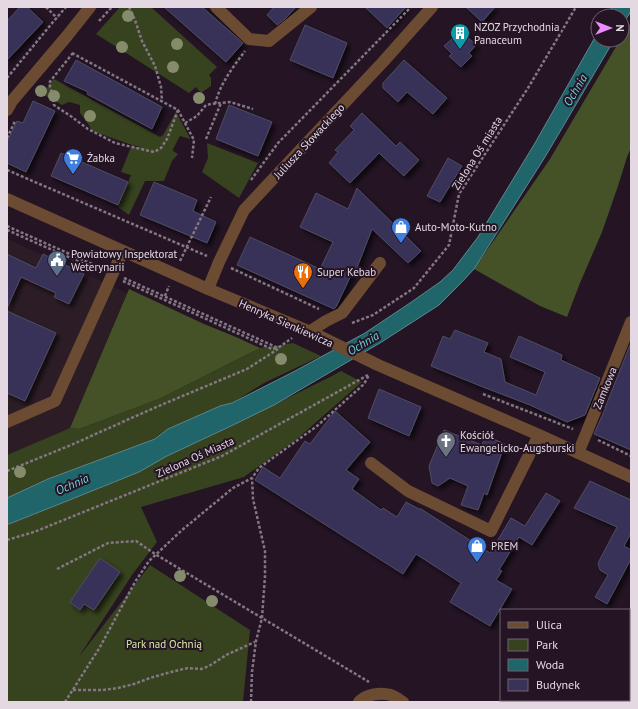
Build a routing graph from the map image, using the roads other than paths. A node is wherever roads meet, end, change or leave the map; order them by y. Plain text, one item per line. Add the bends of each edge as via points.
1 (90, 7) edge
2 (216, 7) edge
3 (311, 7) edge
4 (432, 7) edge
5 (7, 110) edge
6 (7, 199) edge
7 (123, 251) junction
8 (380, 263) dead end
9 (208, 289) junction
10 (631, 322) edge
11 (312, 333) junction
12 (11, 418) edge
13 (540, 435) junction
14 (578, 453) junction
15 (371, 463) dead end
16 (631, 477) edge
17 (359, 702) edge
18 (403, 702) edge

1 - 5 street via 12,100
2 - 3 street via 249,39 269,41
4 - 9 street, Juliusza Słowackiego via 244,210
6 - 7 street, Henryka Sienkiewicza
7 - 9 street, Henryka Sienkiewicza
7 - 12 street via 54,401
8 - 11 street via 342,313 326,321
9 - 11 street, Henryka Sienkiewicza
10 - 14 street, Zamkowa
11 - 13 street, Henryka Sienkiewicza via 378,365
13 - 14 street, Henryka Sienkiewicza
13 - 15 street via 491,531 408,491
14 - 16 street, Henryka Sienkiewicza
17 - 18 street via 362,698 376,694 392,695

